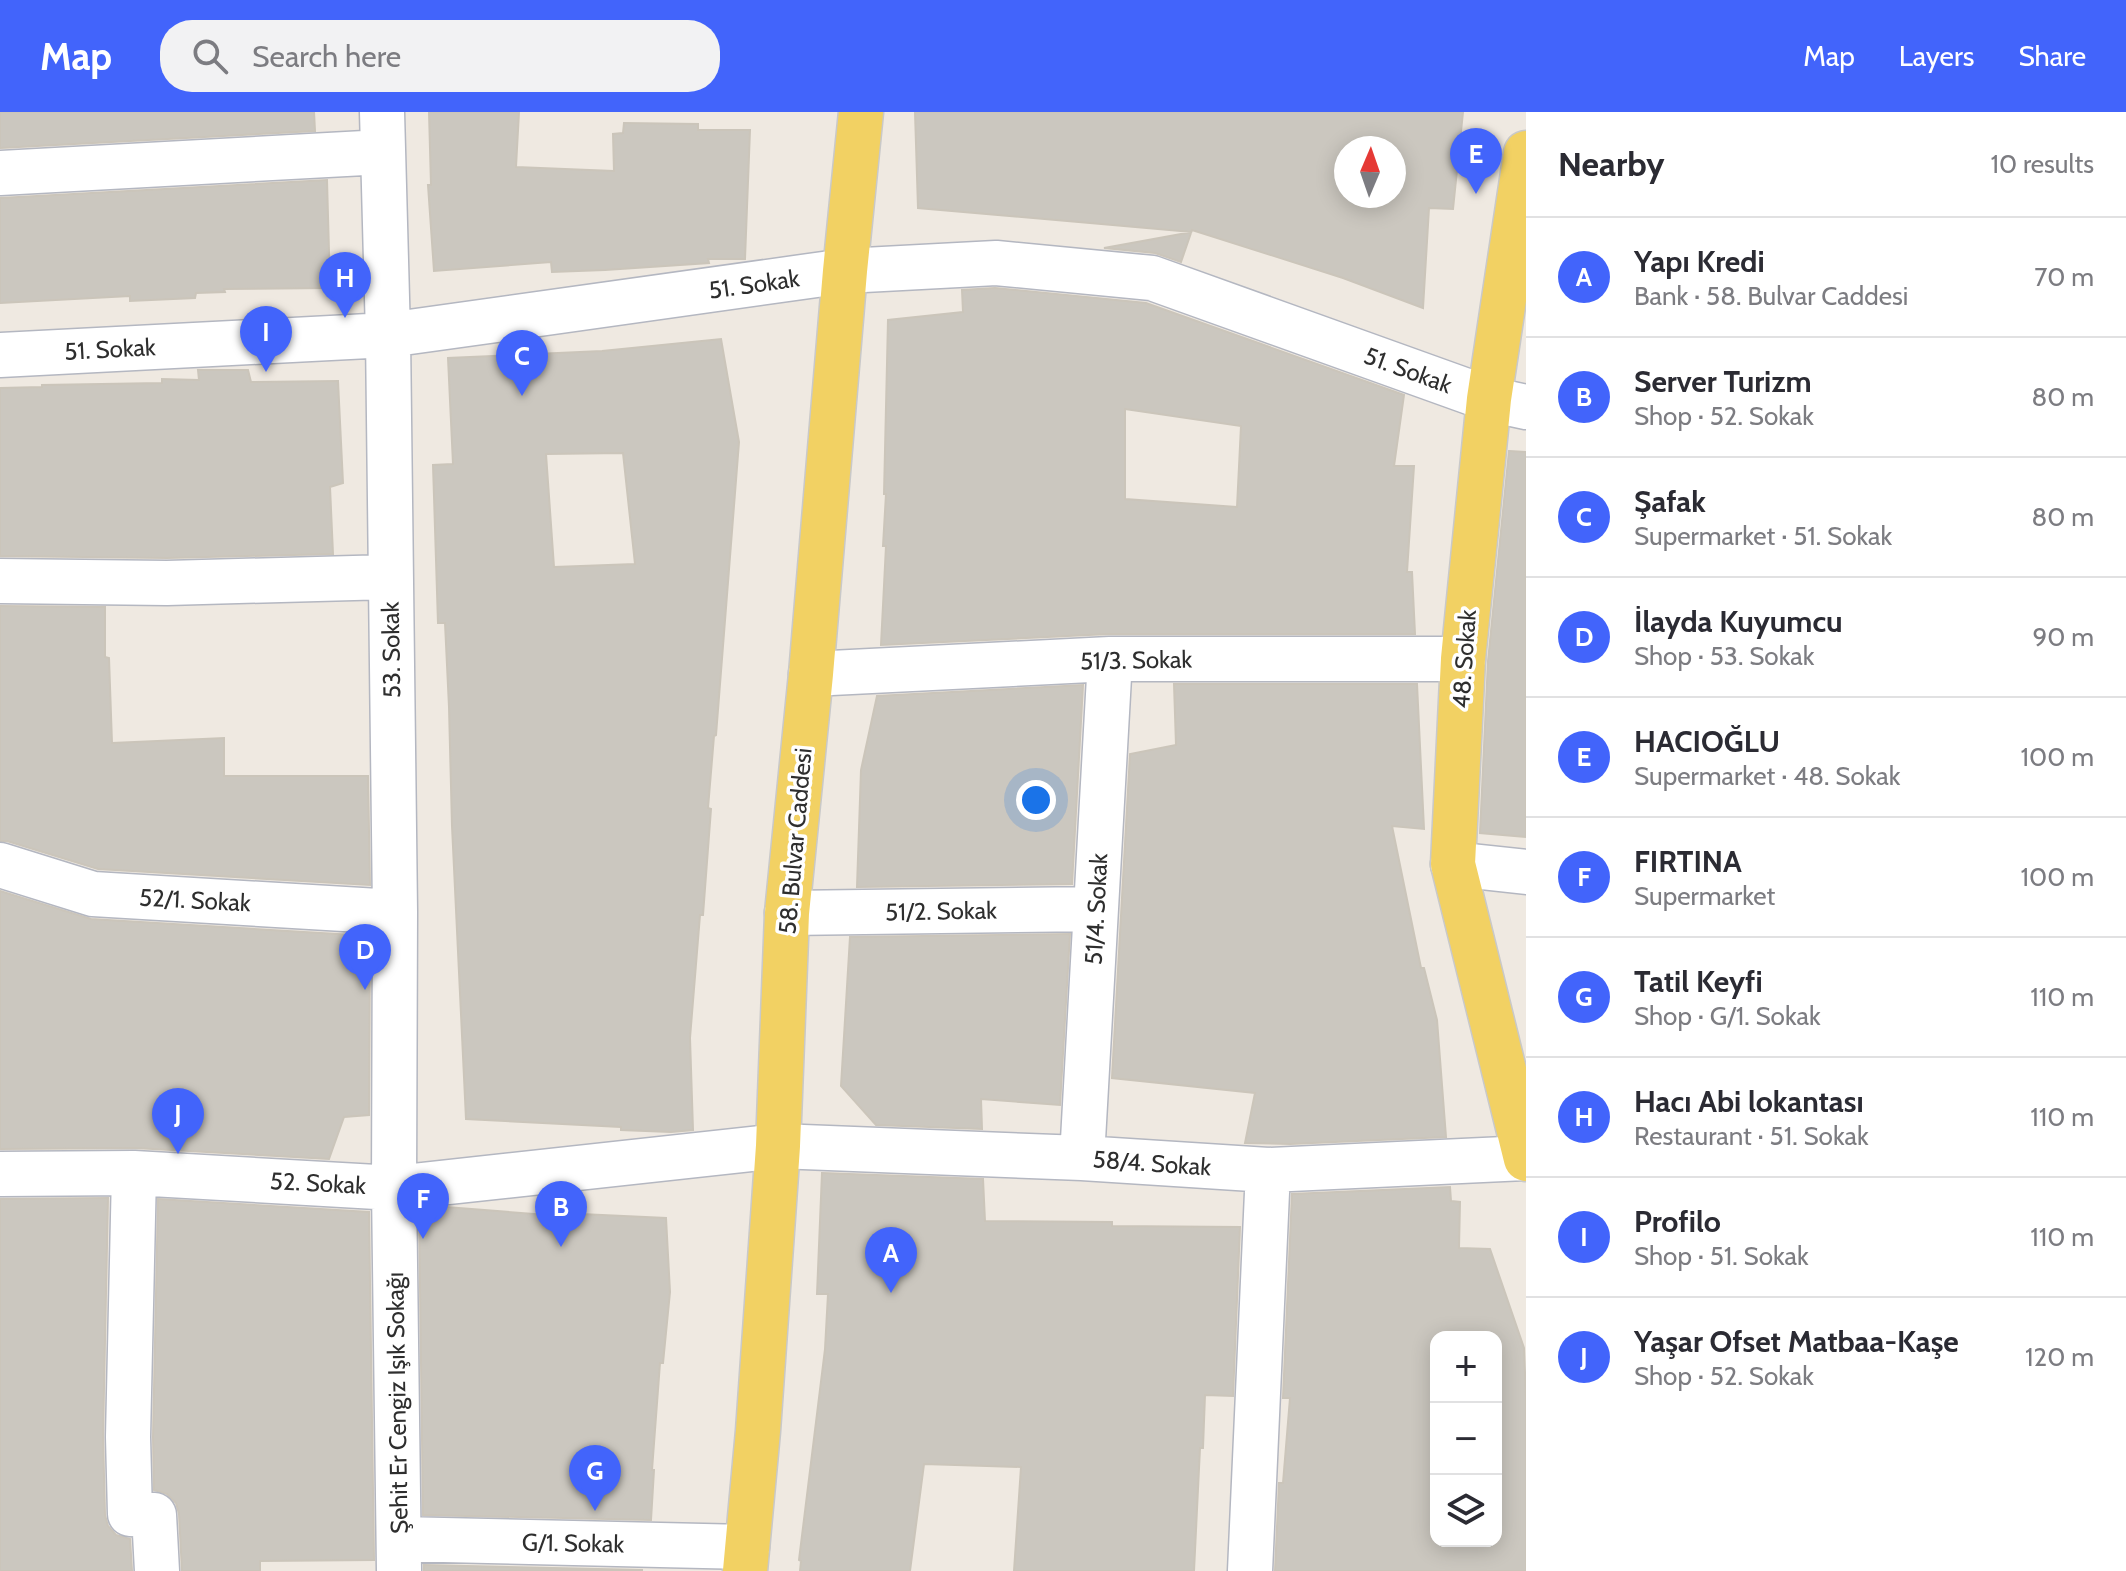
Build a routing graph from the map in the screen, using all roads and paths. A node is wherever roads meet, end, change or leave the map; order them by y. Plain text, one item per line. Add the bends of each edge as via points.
1 (861, 112) edge
2 (382, 132) edge
3 (1526, 153) edge
4 (0, 173) edge
5 (845, 271) junction
6 (388, 335) junction
7 (0, 355) edge
8 (1508, 403) edge
9 (390, 577) junction
10 (0, 581) edge
11 (1110, 659) junction
12 (1463, 659) junction
13 (811, 674) junction
14 (1453, 864) junction
15 (0, 865) edge
16 (1526, 872) edge
17 (1096, 909) junction
18 (395, 912) junction
19 (787, 913) junction
20 (778, 1146) junction
21 (1082, 1158) junction
22 (1526, 1159) edge
23 (1268, 1170) junction
24 (134, 1173) junction
25 (0, 1174) edge
26 (394, 1188) junction
27 (399, 1555) edge
28 (746, 1559) edge
29 (157, 1571) edge
30 (1250, 1571) edge

1 - 5 main road, 58. Bulvar Caddesi
2 - 4 street
2 - 6 street, 53. Sokak
3 - 8 main road, 48. Sokak
5 - 6 street, 51. Sokak
5 - 8 street, 51. Sokak via 996,263 1152,278
5 - 13 main road, 58. Bulvar Caddesi
6 - 7 street, 51. Sokak
6 - 9 street, 53. Sokak
8 - 12 main road, 48. Sokak
9 - 10 street
9 - 18 street, 53. Sokak
11 - 12 street, 51/3. Sokak
11 - 13 street, 51/3. Sokak
11 - 17 street, 51/4. Sokak
12 - 14 main road, 48. Sokak
13 - 19 main road, 58. Bulvar Caddesi
14 - 16 street
14 - 22 main road, 48. Sokak
15 - 18 street, 52/1. Sokak via 93,894
17 - 19 street, 51/2. Sokak
17 - 21 street, 51/4. Sokak
18 - 26 street, 53. Sokak
19 - 20 main road, 58. Bulvar Caddesi
20 - 21 street, 58/4. Sokak
20 - 26 street, 52. Sokak
20 - 28 main road, 58. Bulvar Caddesi
21 - 23 street, 58/4. Sokak
22 - 23 street, 58/4. Sokak
23 - 30 street
24 - 25 street, 52. Sokak
24 - 26 street, 52. Sokak
24 - 29 street via 130,1514 154,1515
26 - 27 street, Şehit Er Cengiz Işık Sokağı
27 - 28 street, G/1. Sokak

